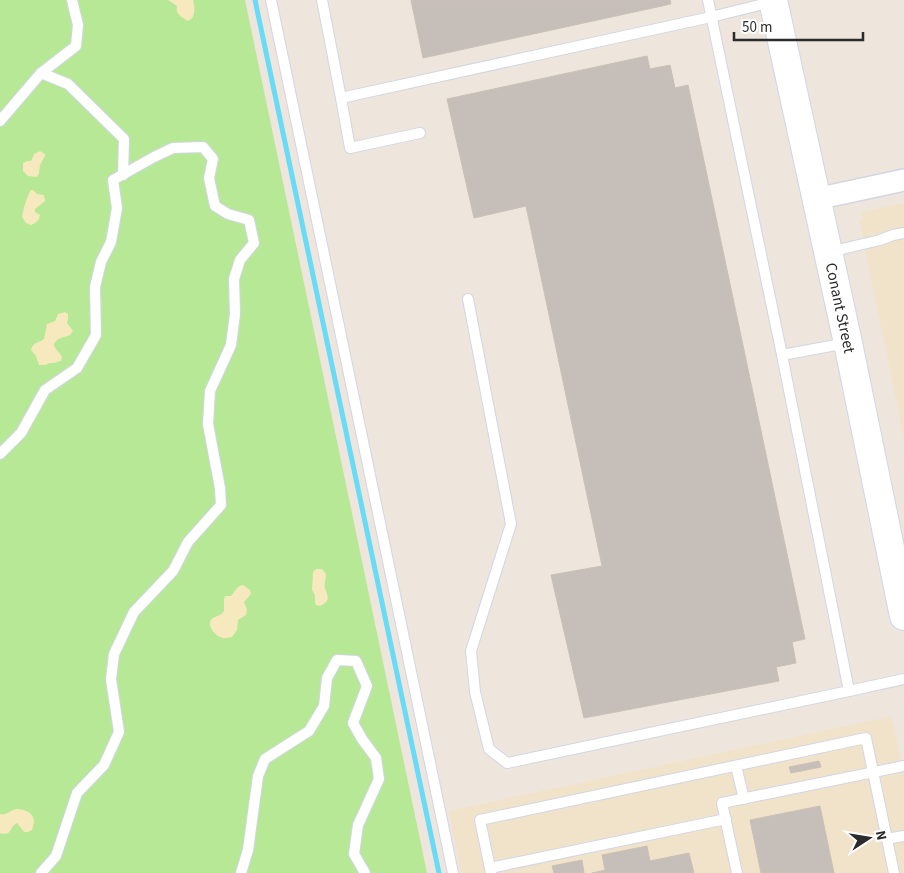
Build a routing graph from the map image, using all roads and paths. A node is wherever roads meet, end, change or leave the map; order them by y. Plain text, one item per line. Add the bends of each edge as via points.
1 (72, 0) edge
2 (271, 0) edge
3 (322, 0) edge
4 (708, 0) edge
5 (777, 1) edge
6 (711, 17) junction
7 (41, 73) junction
8 (341, 98) junction
9 (0, 121) edge
10 (420, 133) dead end
11 (123, 175) junction
12 (904, 180) edge
13 (816, 199) junction
14 (904, 233) edge
15 (828, 252) junction
16 (468, 299) dead end
17 (848, 343) junction
18 (782, 355) junction
19 (0, 454) edge
20 (904, 616) edge
21 (904, 679) edge
22 (848, 691) junction
23 (736, 766) junction
24 (904, 766) edge
25 (873, 772) junction
26 (744, 799) junction
27 (726, 819) junction
28 (904, 836) edge
29 (887, 839) junction
30 (491, 871) edge
31 (41, 873) edge
32 (242, 873) edge
33 (365, 873) edge
34 (453, 873) edge
35 (737, 873) edge
36 (894, 873) edge

1 - 7 lane via 78,25 76,46
2 - 34 lane
3 - 8 lane
4 - 6 lane
5 - 6 lane
5 - 13 street, Conant Street
6 - 8 lane
6 - 18 lane
7 - 9 lane
7 - 11 lane via 68,84 124,139
8 - 10 lane via 350,148
11 - 19 lane via 114,180 117,208 111,242 101,262 95,287 96,335 77,368 45,390 21,433
11 - 31 lane via 173,148 204,146 212,159 209,178 215,206 249,220 254,243 240,260 234,279 232,345 210,391 208,424 221,505 188,542 173,571 134,612 114,654 111,679 119,732 104,766 77,794 56,856
12 - 13 street
13 - 15 street, Conant Street
14 - 15 lane
15 - 17 street, Conant Street
16 - 22 lane via 511,524 471,651 475,692 490,749 506,764
17 - 18 lane
17 - 20 street, Conant Street
18 - 22 lane
21 - 22 lane
23 - 25 lane via 866,738
23 - 26 lane
23 - 30 lane via 480,820
24 - 25 lane
25 - 26 lane
25 - 29 lane
26 - 27 lane via 722,803
27 - 30 lane
27 - 35 lane
28 - 29 lane
29 - 36 lane
32 - 33 lane via 258,776 265,758 309,731 324,706 327,678 337,660 356,661 367,686 353,723 376,758 380,779 358,825 354,854

